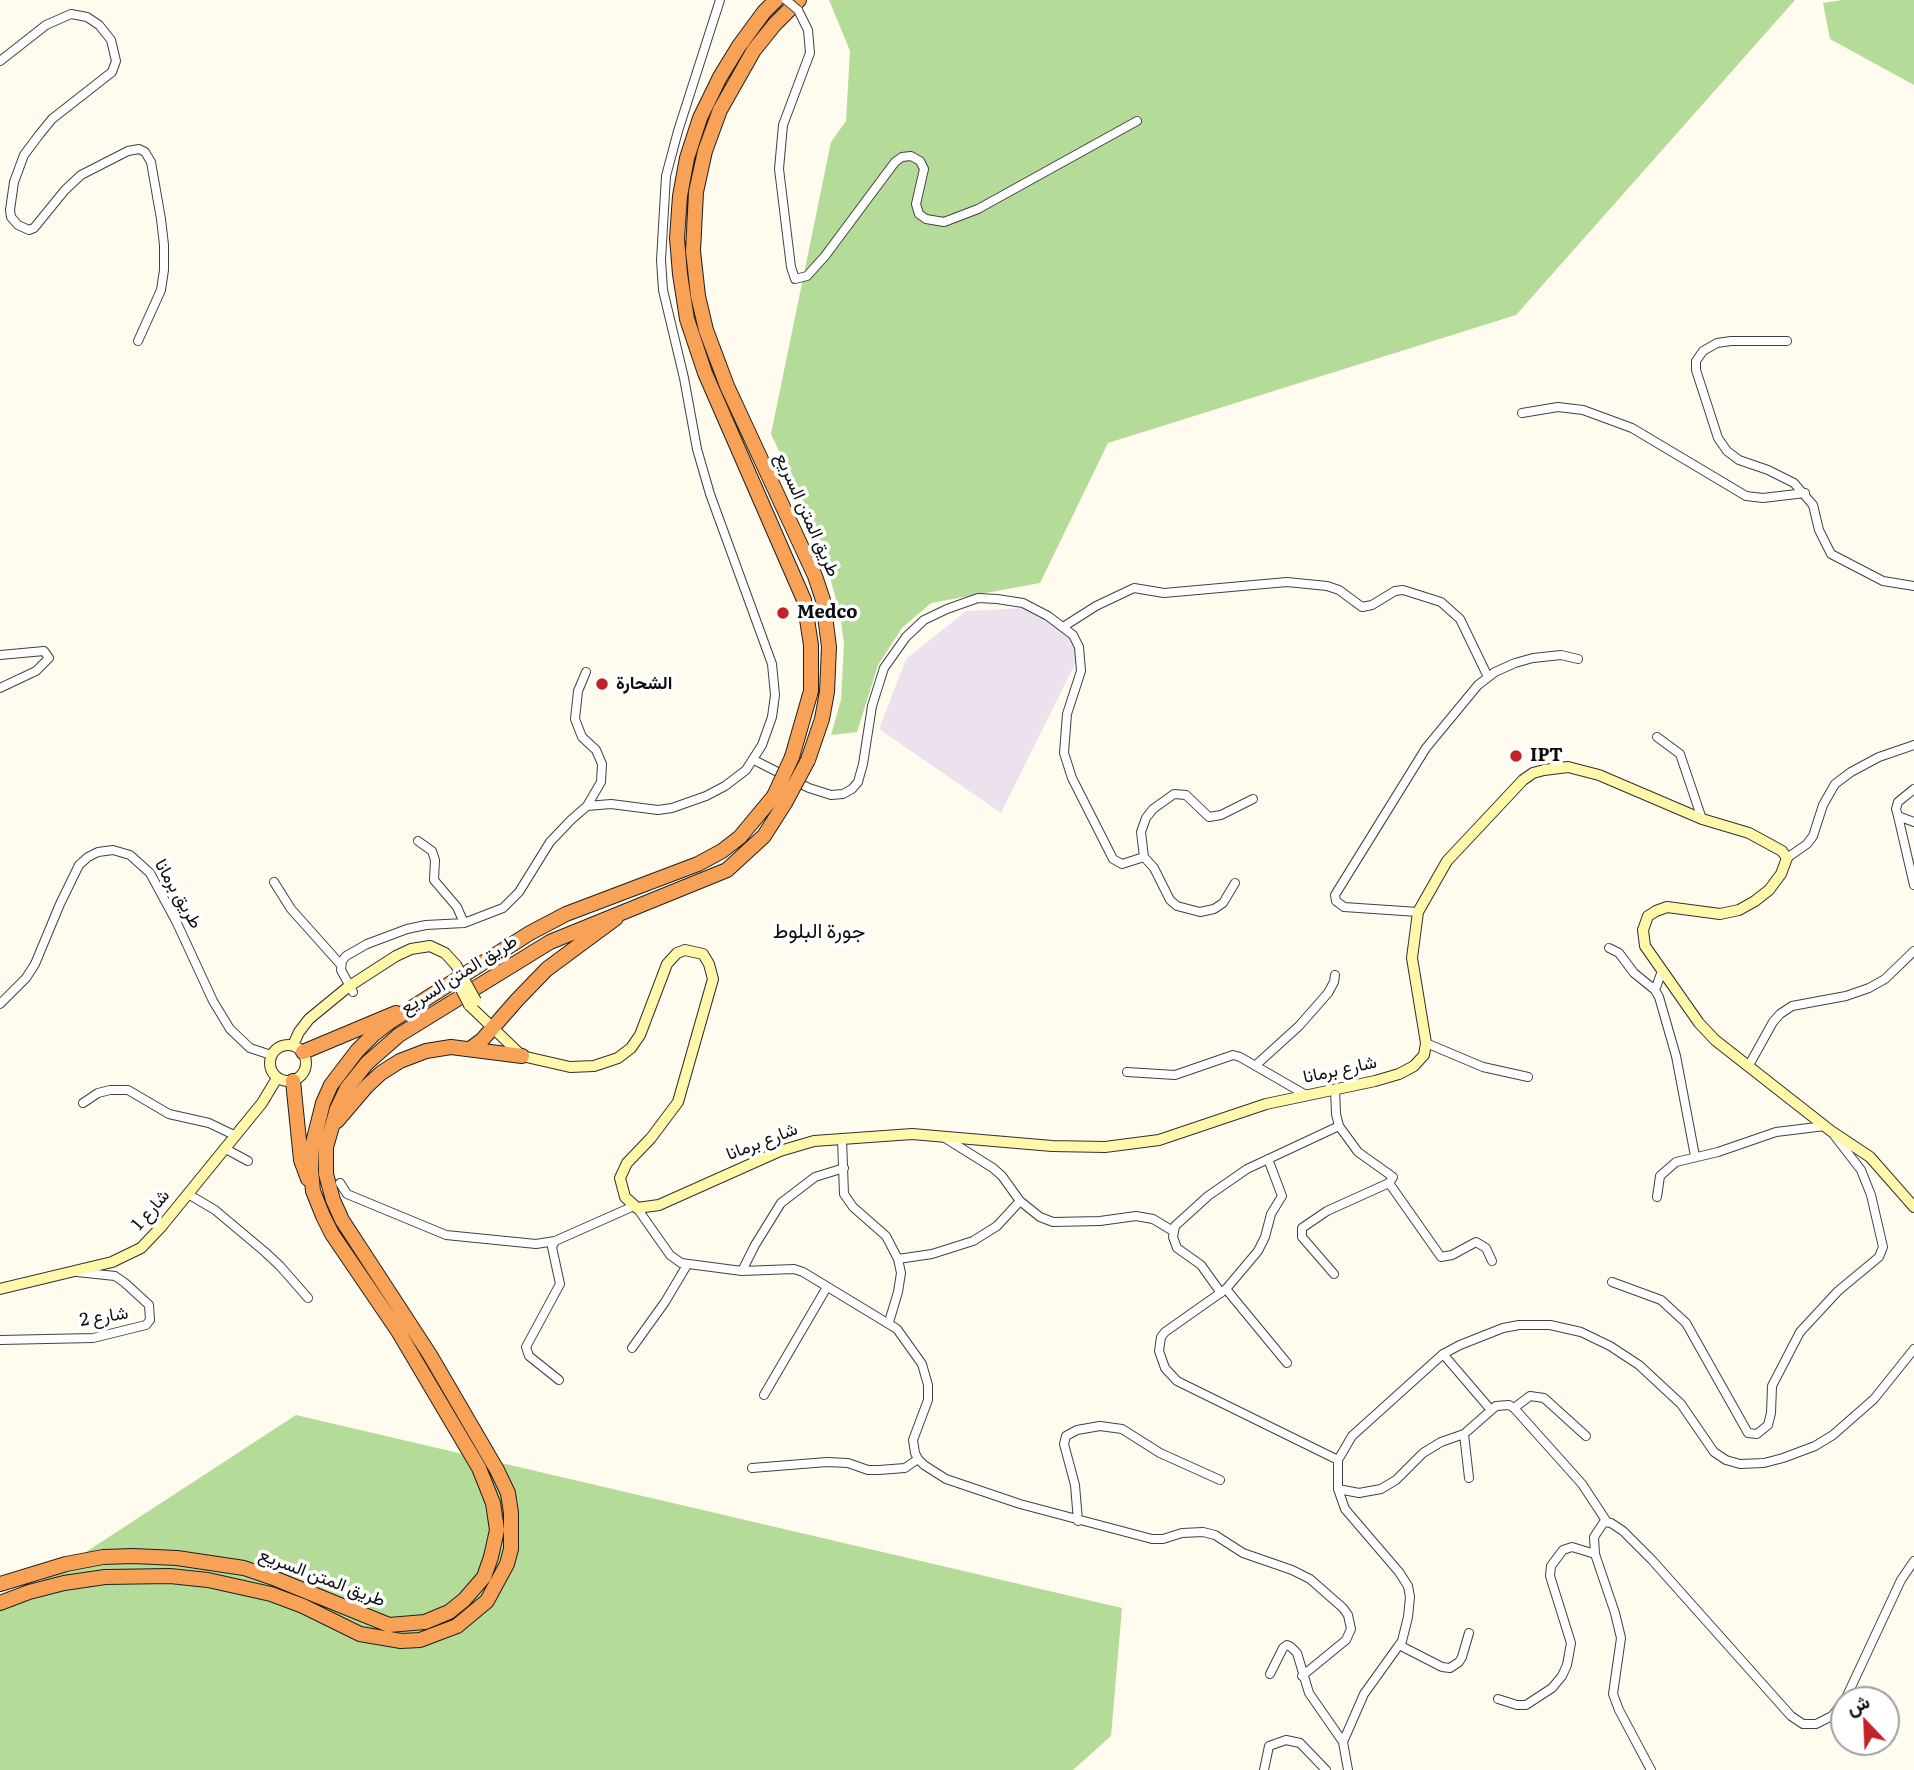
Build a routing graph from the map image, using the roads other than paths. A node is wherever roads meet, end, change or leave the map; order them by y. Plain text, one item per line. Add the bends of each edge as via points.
1 (720, 0) edge
2 (776, 0) edge
3 (786, 0) edge
4 (798, 5) edge
5 (0, 61) edge
6 (1137, 121) dead end
7 (138, 341) dead end
8 (1787, 341) dead end
9 (1522, 413) dead end
10 (1805, 494) junction
11 (1914, 586) edge
12 (1063, 627) junction
13 (0, 655) edge
14 (1578, 659) dead end
15 (586, 672) dead end
16 (1488, 677) junction
17 (0, 688) edge
18 (1657, 737) dead end
19 (1914, 745) edge
20 (754, 760) junction
21 (1914, 789) edge
22 (1253, 799) dead end
23 (780, 800) junction
24 (587, 806) junction
25 (1898, 817) junction
26 (1702, 819) junction
27 (1914, 822) edge
28 (418, 841) dead end
29 (1144, 857) junction
30 (1787, 858) junction
31 (274, 882) dead end
32 (1235, 884) dead end
33 (1914, 886) edge
34 (628, 908) junction
35 (1418, 912) junction
36 (464, 923) junction
37 (1609, 947) dead end
38 (1914, 951) edge
39 (341, 965) junction
40 (1662, 971) junction
41 (1335, 975) dead end
42 (351, 989) junction
43 (1655, 990) junction
44 (0, 1004) edge
45 (411, 1008) junction
46 (493, 1029) junction
47 (1426, 1043) junction
48 (298, 1049) junction
49 (470, 1049) junction
50 (271, 1055) junction
51 (522, 1056) junction
52 (1256, 1065) junction
53 (1748, 1067) junction
54 (1127, 1072) dead end
55 (1528, 1077) dead end
56 (277, 1078) junction
57 (293, 1081) junction
58 (1335, 1089) junction
59 (1306, 1095) junction
60 (83, 1103) dead end
61 (1339, 1126) junction
62 (1828, 1128) junction
63 (330, 1130) junction
64 (234, 1135) junction
65 (942, 1136) junction
66 (842, 1139) junction
67 (224, 1149) junction
68 (1695, 1156) junction
69 (1268, 1159) junction
70 (248, 1161) dead end
71 (844, 1168) junction
72 (340, 1182) dead end
73 (1389, 1183) junction
74 (313, 1191) junction
75 (188, 1194) junction
76 (1657, 1197) dead end
77 (1020, 1201) junction
78 (635, 1207) junction
79 (1914, 1207) edge
80 (1173, 1231) junction
81 (555, 1241) junction
82 (898, 1259) junction
83 (1492, 1261) dead end
84 (687, 1265) junction
85 (74, 1271) junction
86 (742, 1271) junction
87 (1334, 1274) dead end
88 (1612, 1282) dead end
89 (827, 1287) junction
90 (0, 1289) edge
91 (1224, 1291) junction
92 (308, 1298) dead end
93 (889, 1322) junction
94 (0, 1340) edge
95 (632, 1348) dead end
96 (1914, 1349) edge
97 (1443, 1354) junction
98 (1287, 1363) dead end
99 (559, 1380) dead end
100 (764, 1395) dead end
101 (1514, 1408) junction
102 (1491, 1410) junction
103 (1464, 1434) junction
104 (1586, 1436) dead end
105 (918, 1460) junction
106 (1338, 1460) junction
107 (752, 1468) dead end
108 (1469, 1478) dead end
109 (1220, 1480) dead end
110 (1338, 1489) junction
111 (1078, 1521) junction
112 (1606, 1522) junction
113 (1595, 1554) junction
114 (1914, 1561) edge
115 (0, 1584) edge
116 (0, 1603) edge
117 (1469, 1633) dead end
118 (1399, 1645) junction
119 (1270, 1674) dead end
120 (1302, 1676) junction
121 (1851, 1686) edge
122 (1498, 1699) dead end
123 (1830, 1717) edge
124 (1343, 1742) junction
125 (1264, 1770) edge
126 (1326, 1770) edge
127 (1348, 1770) edge
128 (1651, 1770) edge

1 - 20 street via 666,176 661,260 663,290 697,449 772,664 772,717
2 - 23 highway, طريق المتن السريع, bridge via 739,46 700,118 687,158 677,238 687,319 705,373 804,600 811,645 811,691
3 - 4 street, bridge
4 - 6 street via 808,30 810,53 783,125 779,169 795,279 807,276 825,256 902,157 911,156 924,169 916,204 919,214 944,222 998,198
4 - 23 highway, طريق المتن السريع, bridge via 754,50 720,110 696,192 693,251 706,330 823,600 829,647 822,719 808,760
5 - 7 street via 46,25 71,14 95,21 114,46 112,72 52,119 24,155 10,210 18,225 34,228 81,175 128,151 145,152 151,162 161,219 164,271 161,290
8 - 10 street via 1717,343 1703,351 1696,370 1718,438 1727,451 1782,476
9 - 10 street via 1558,407 1583,410 1632,428 1746,496
10 - 11 street via 1831,554 1883,580
12 - 16 street via 1134,588 1164,593 1287,582 1327,586 1362,607 1403,590 1441,602 1460,619
12 - 20 street via 1023,603 998,599 978,598 924,620 884,668 858,782 843,794 809,788
12 - 29 street via 1073,635 1082,661 1067,714 1065,753 1073,778 1113,859 1122,864
13 - 17 street via 44,652 50,658 36,671
14 - 16 street via 1561,655 1533,658
15 - 24 street via 575,719 602,764 601,782
16 - 35 street via 1426,748 1335,895 1344,907
18 - 26 street via 1680,754
19 - 30 street via 1879,757 1835,784 1813,836
20 - 24 street via 725,786 671,808
21 - 25 street via 1898,802
22 - 29 street via 1214,818 1204,815 1186,795 1174,794 1153,809 1142,825
23 - 34 highway, طريق المتن السريع via 764,836 727,870
23 - 45 highway, طريق المتن السريع via 722,851 566,914
24 - 36 street via 550,842 512,900
25 - 27 street
25 - 33 street
26 - 30 street via 1749,833
26 - 35 street via 1599,775 1568,767 1533,773 1447,861
28 - 36 street via 432,851 434,880
29 - 32 street via 1170,900 1189,910 1214,909
30 - 40 street via 1769,890 1739,909 1720,914 1667,908 1648,916 1643,930 1646,946
31 - 39 street via 291,909
34 - 46 highway via 547,969
34 - 63 highway, طريق المتن السريع via 550,942 399,1035 367,1063 348,1088
35 - 47 street via 1412,958
36 - 39 street via 426,925 388,935 353,951
37 - 43 street
38 - 53 street via 1869,988 1792,1006 1780,1014
39 - 42 street
40 - 43 street
40 - 53 street via 1699,1023
41 - 52 street via 1333,986 1314,1009
42 - 46 street, bridge via 396,956 430,946 441,950
42 - 48 street via 304,1025
43 - 68 street via 1676,1056
44 - 50 street, طريق برمانا via 34,964 79,865 98,852 113,850 130,855 150,873 230,1029 250,1048
45 - 48 highway via 320,1046
45 - 74 highway, طريق المتن السريع via 373,1035 331,1085 312,1147
46 - 49 highway
46 - 51 street
47 - 55 street via 1483,1067
47 - 58 street, شارع برمانا via 1415,1066
48 - 50 street via 278,1047
48 - 57 street via 306,1063
49 - 51 highway
49 - 63 highway via 437,1048 400,1061 366,1087
50 - 56 street via 271,1070
51 - 78 street via 570,1067 618,1058 640,1035 667,964 685,950 703,954 713,979 678,1102 623,1168 620,1178 625,1197
52 - 54 street via 1233,1055 1175,1075
52 - 59 street
53 - 62 street
56 - 57 street
56 - 64 street, شارع 1
57 - 74 highway via 301,1160
58 - 59 street, شارع برمانا
58 - 61 street
59 - 65 street, شارع برمانا via 1137,1144 1052,1146
60 - 64 street via 98,1093 128,1090 169,1114 209,1123
61 - 69 street
61 - 73 street via 1358,1152 1393,1177
62 - 68 street via 1776,1132
62 - 79 street via 1870,1157
62 - 88 street via 1861,1170 1883,1247 1879,1257 1838,1291 1800,1332 1772,1386 1768,1425 1757,1434 1748,1433 1686,1323 1661,1300
63 - 116 highway, طريق المتن السريع via 326,1174 342,1220 430,1355 508,1493 511,1549 487,1601 457,1626 401,1642 360,1634 271,1594 170,1576 64,1583
64 - 67 street, شارع 1
65 - 66 street, شارع برمانا
65 - 77 street via 993,1168
66 - 71 street
66 - 78 street, شارع برمانا via 792,1146 659,1205
67 - 70 street
67 - 75 street, شارع 1
68 - 76 street via 1666,1168 1660,1175
69 - 80 street via 1226,1182
69 - 91 street via 1281,1199 1258,1251
71 - 82 street via 848,1201 886,1236
71 - 86 street via 815,1177 781,1203
72 - 81 street via 347,1194 446,1235 536,1244
73 - 83 street via 1441,1257 1476,1242 1486,1248
73 - 87 street via 1327,1211 1302,1228 1302,1237
74 - 115 highway, طريق المتن السريع via 332,1234 398,1331 494,1503 497,1530 477,1586 449,1612 425,1622 389,1625 244,1568 177,1558 103,1557
75 - 85 street, شارع 1 via 141,1248 112,1262
75 - 92 street via 242,1231
77 - 80 street via 1053,1222 1136,1216 1153,1219
77 - 82 street via 998,1226 973,1241
78 - 81 street
78 - 84 street via 670,1255
80 - 91 street via 1177,1248 1201,1265
81 - 99 street via 551,1252 559,1284 526,1347 530,1356
82 - 93 street via 901,1273
84 - 86 street
84 - 95 street
85 - 90 street, شارع 1
85 - 94 street, شارع 2 via 115,1276 149,1304 150,1320 104,1337
86 - 89 street via 794,1269
89 - 93 street
89 - 100 street
91 - 98 street
91 - 106 street via 1161,1337 1159,1351 1170,1376
93 - 105 street via 922,1364 928,1385 928,1400 914,1440
96 - 97 street via 1874,1399 1833,1436 1783,1458 1740,1464 1714,1452 1681,1404 1639,1365 1581,1332 1519,1325
97 - 102 street
97 - 106 street via 1352,1436
101 - 102 street via 1502,1405
101 - 104 street via 1530,1396 1544,1398
101 - 112 street via 1582,1484
102 - 103 street
103 - 108 street
103 - 110 street via 1423,1453 1403,1475 1381,1489 1359,1493
105 - 107 street via 905,1468 879,1470 827,1462
105 - 111 street via 946,1479
106 - 110 street
109 - 111 street via 1160,1453 1122,1429 1077,1430 1066,1436 1064,1444
110 - 118 street via 1345,1509 1408,1586 1408,1617
111 - 120 street via 1152,1539 1189,1532 1215,1535 1243,1553 1310,1579 1343,1608 1351,1629 1346,1640
112 - 113 street via 1594,1537
112 - 123 street via 1652,1560 1791,1716 1804,1724
113 - 122 street via 1572,1547 1563,1550 1551,1566 1571,1643 1562,1676 1526,1705
113 - 128 street via 1621,1638 1613,1685 1615,1701
114 - 121 street
117 - 118 street via 1462,1657 1450,1668
118 - 124 street via 1364,1694
119 - 120 street via 1287,1645 1297,1653
120 - 124 street
124 - 127 street
125 - 126 street via 1269,1746 1286,1740 1300,1742

